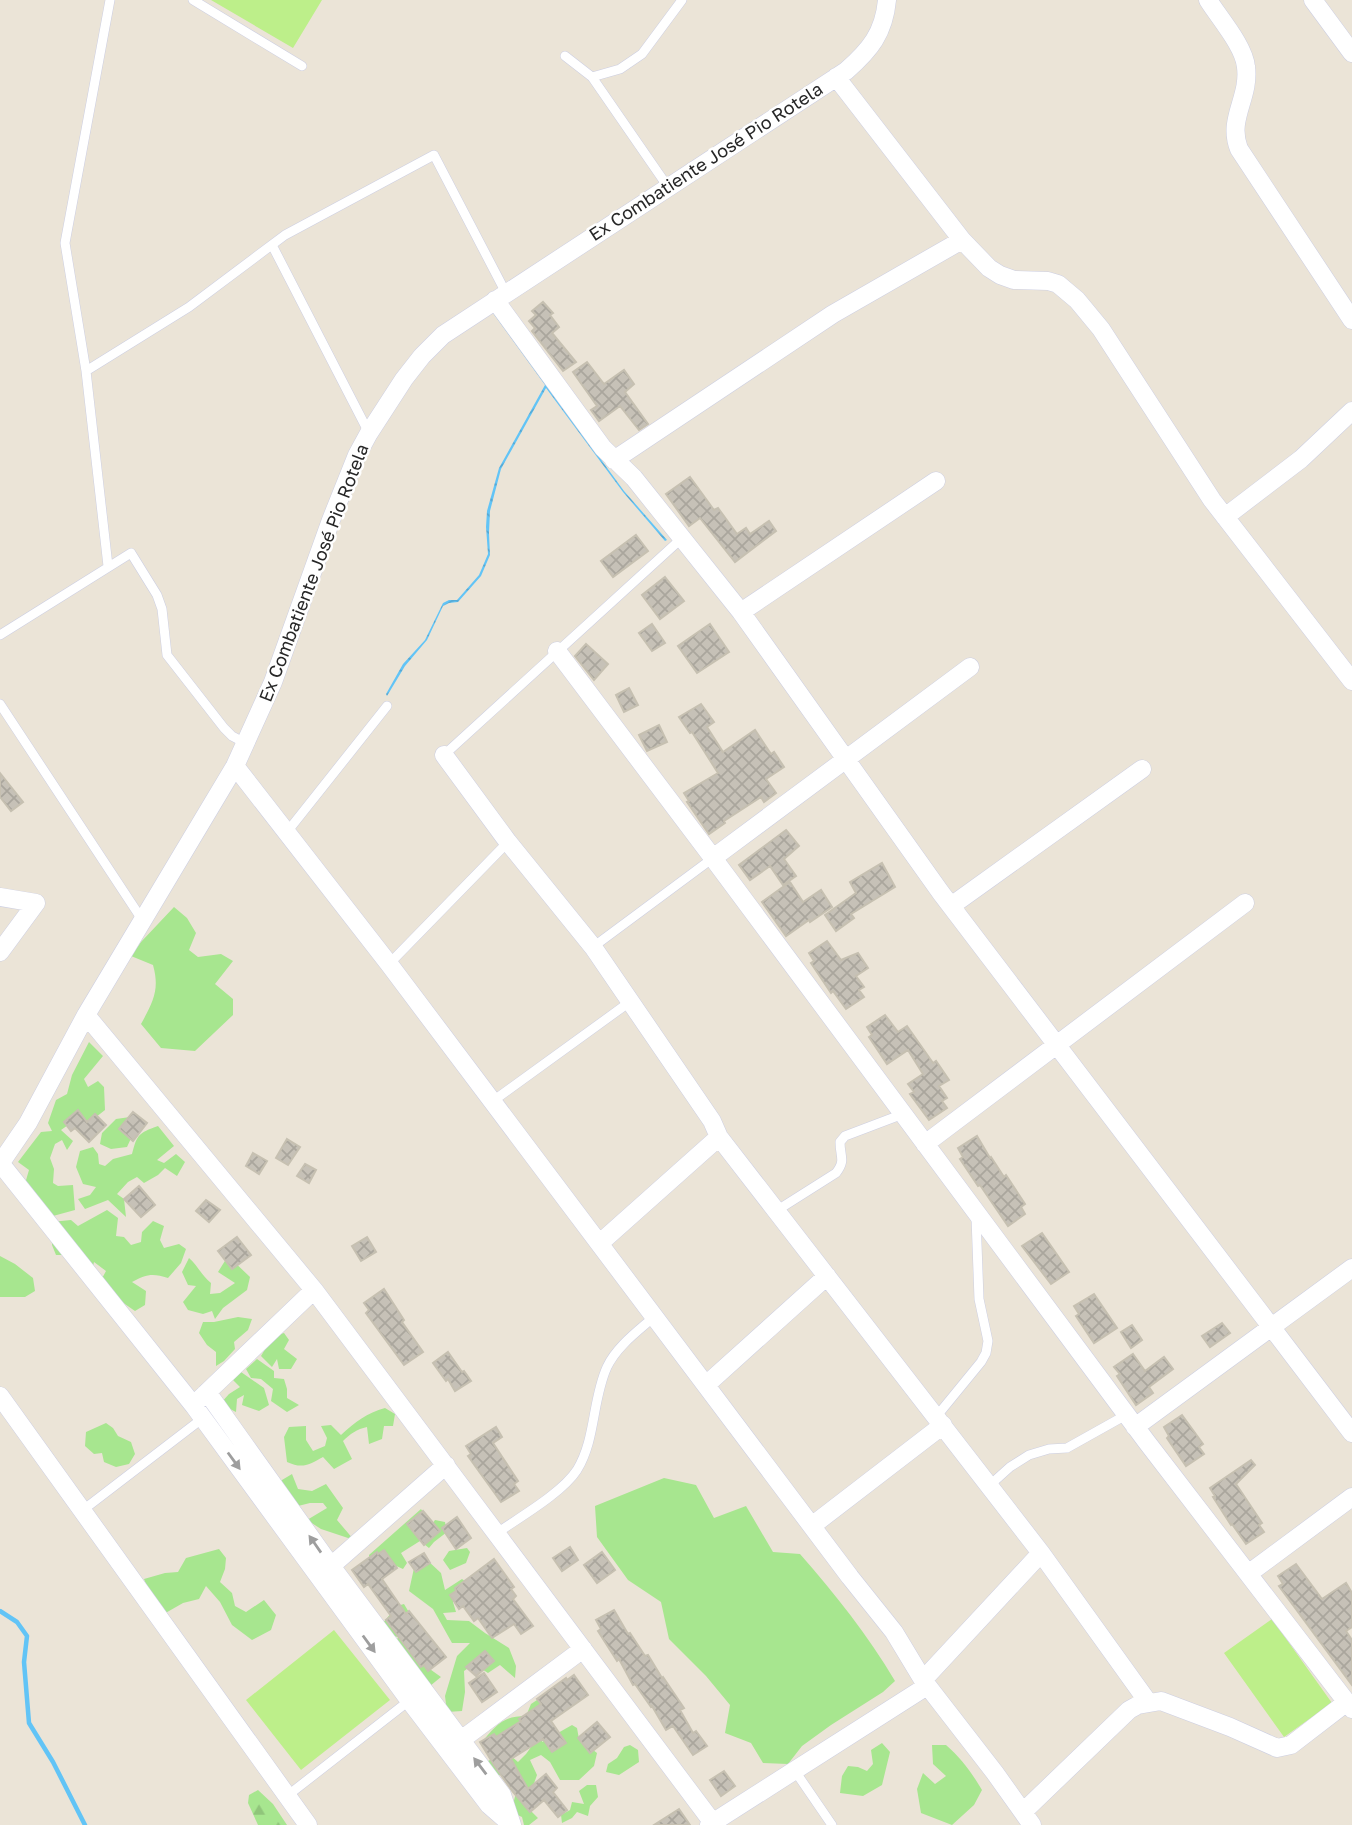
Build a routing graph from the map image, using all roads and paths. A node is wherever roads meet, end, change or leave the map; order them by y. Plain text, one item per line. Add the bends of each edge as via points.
1 (110, 0) edge
2 (193, 0) edge
3 (682, 0) edge
4 (887, 0) edge
5 (1208, 0) edge
6 (1313, 0) edge
7 (1352, 53) edge
8 (565, 56) dead end
9 (302, 66) dead end
10 (836, 77) junction
11 (592, 78) junction
12 (668, 187) junction
13 (962, 240) junction
14 (272, 245) junction
15 (501, 297) junction
16 (1352, 320) edge
17 (86, 371) junction
18 (1352, 411) edge
19 (369, 433) junction
20 (614, 460) junction
21 (936, 481) dead end
22 (1225, 517) junction
23 (682, 538) junction
24 (108, 566) junction
25 (741, 612) junction
26 (0, 635) edge
27 (557, 651) junction
28 (970, 667) dead end
29 (1352, 681) edge
30 (0, 704) edge
31 (387, 706) dead end
32 (247, 744) junction
33 (444, 755) joint
34 (847, 759) junction
35 (235, 766) junction
36 (1143, 769) dead end
37 (287, 832) junction
38 (508, 842) junction
39 (713, 858) junction
40 (0, 897) edge
41 (1245, 903) dead end
42 (951, 906) junction
43 (143, 921) junction
44 (593, 947) junction
45 (0, 952) edge
46 (389, 964) junction
47 (631, 1001) junction
48 (86, 1015) junction
49 (1056, 1044) junction
50 (493, 1101) junction
51 (903, 1114) junction
52 (719, 1137) junction
53 (925, 1144) junction
54 (0, 1164) edge
55 (776, 1211) junction
56 (975, 1212) junction
57 (600, 1244) junction
58 (1352, 1268) edge
59 (827, 1276) junction
60 (314, 1290) junction
61 (655, 1316) junction
62 (1271, 1327) junction
63 (706, 1385) junction
64 (207, 1392) junction
65 (0, 1396) edge
66 (198, 1412) junction
67 (940, 1421) junction
68 (1130, 1421) junction
69 (1352, 1433) edge
70 (446, 1465) junction
71 (990, 1485) junction
72 (1352, 1497) edge
73 (83, 1510) junction
74 (813, 1525) junction
75 (497, 1534) junction
76 (1041, 1553) junction
77 (325, 1571) junction
78 (1248, 1574) junction
79 (583, 1649) junction
80 (925, 1683) junction
81 (416, 1695) junction
82 (1148, 1702) junction
83 (1349, 1706) edge
84 (461, 1740) junction
85 (794, 1771) junction
86 (287, 1796) junction
87 (1027, 1821) edge
88 (711, 1824) edge
89 (308, 1825) edge
90 (512, 1825) edge
91 (832, 1825) edge

1 - 17 lane via 65,243
2 - 9 lane
3 - 11 lane via 642,54 620,69
4 - 10 street, Ex Combatiente José Pio Rotela via 879,34 857,61
5 - 16 street via 1244,55 1247,78 1235,139
6 - 7 street
8 - 11 lane
10 - 12 street, Ex Combatiente José Pio Rotela
10 - 13 street
11 - 12 lane
12 - 15 street, Ex Combatiente José Pio Rotela
13 - 20 street via 833,314
13 - 22 street via 1000,275 1058,284 1077,300 1101,328
14 - 15 lane via 433,155
14 - 17 lane via 190,307
14 - 19 lane
15 - 19 street, Ex Combatiente José Pio Rotela via 443,335 422,356
15 - 20 street
17 - 24 lane
18 - 22 street via 1301,459
19 - 32 street, Ex Combatiente José Pio Rotela via 331,520
20 - 23 street via 635,478
21 - 25 street
22 - 29 street
23 - 25 street
23 - 27 lane
24 - 26 lane
24 - 32 lane via 131,553 158,595 166,655 224,728
25 - 34 street
27 - 33 lane
27 - 39 street
28 - 34 street
30 - 43 lane
31 - 37 lane
32 - 35 street, Ex Combatiente José Pio Rotela
33 - 38 street
34 - 39 street
34 - 42 street
35 - 37 street
35 - 43 street, Ex Combatiente José Pio Rotela
36 - 42 street
37 - 46 street
38 - 44 street
38 - 46 lane
39 - 44 lane
39 - 51 street
40 - 45 street via 36,903
41 - 49 street
42 - 49 street
43 - 48 street, Ex Combatiente José Pio Rotela
44 - 47 street
46 - 50 street
47 - 50 lane
47 - 52 street
48 - 54 street, Ex Combatiente José Pio Rotela via 28,1123
48 - 60 street
49 - 53 street
49 - 62 street
50 - 57 street
51 - 53 street
51 - 55 lane via 845,1136 836,1173
52 - 55 street
52 - 57 street
53 - 56 street
54 - 66 street
55 - 59 street
56 - 67 lane via 986,1353
56 - 68 street
57 - 61 street
58 - 62 street
59 - 63 street
59 - 67 street
60 - 64 street
60 - 70 street
61 - 63 street
61 - 75 lane via 607,1366 586,1454 575,1473
62 - 68 street
62 - 69 street
63 - 74 street
64 - 66 street
77 -> 64 street
65 - 73 street
66 - 73 lane
66 -> 77 street
67 - 71 street
67 - 74 street
68 - 71 lane via 1066,1448 1029,1455
68 - 78 street
70 - 75 street
70 - 77 street
71 - 76 street
72 - 78 street
73 - 86 street
74 - 80 street via 894,1632
75 - 79 street
76 - 80 street
76 - 82 street
77 - 81 street
78 - 83 street
79 - 84 street
79 - 88 street
80 - 85 street
80 - 87 street
81 - 84 street
81 - 86 lane
81 - 90 street via 489,1805
82 - 83 street via 1184,1709 1277,1748 1291,1745
82 - 87 street via 1129,1710
90 -> 84 street via 502,1795
85 - 88 street
85 - 91 lane
86 - 89 street

